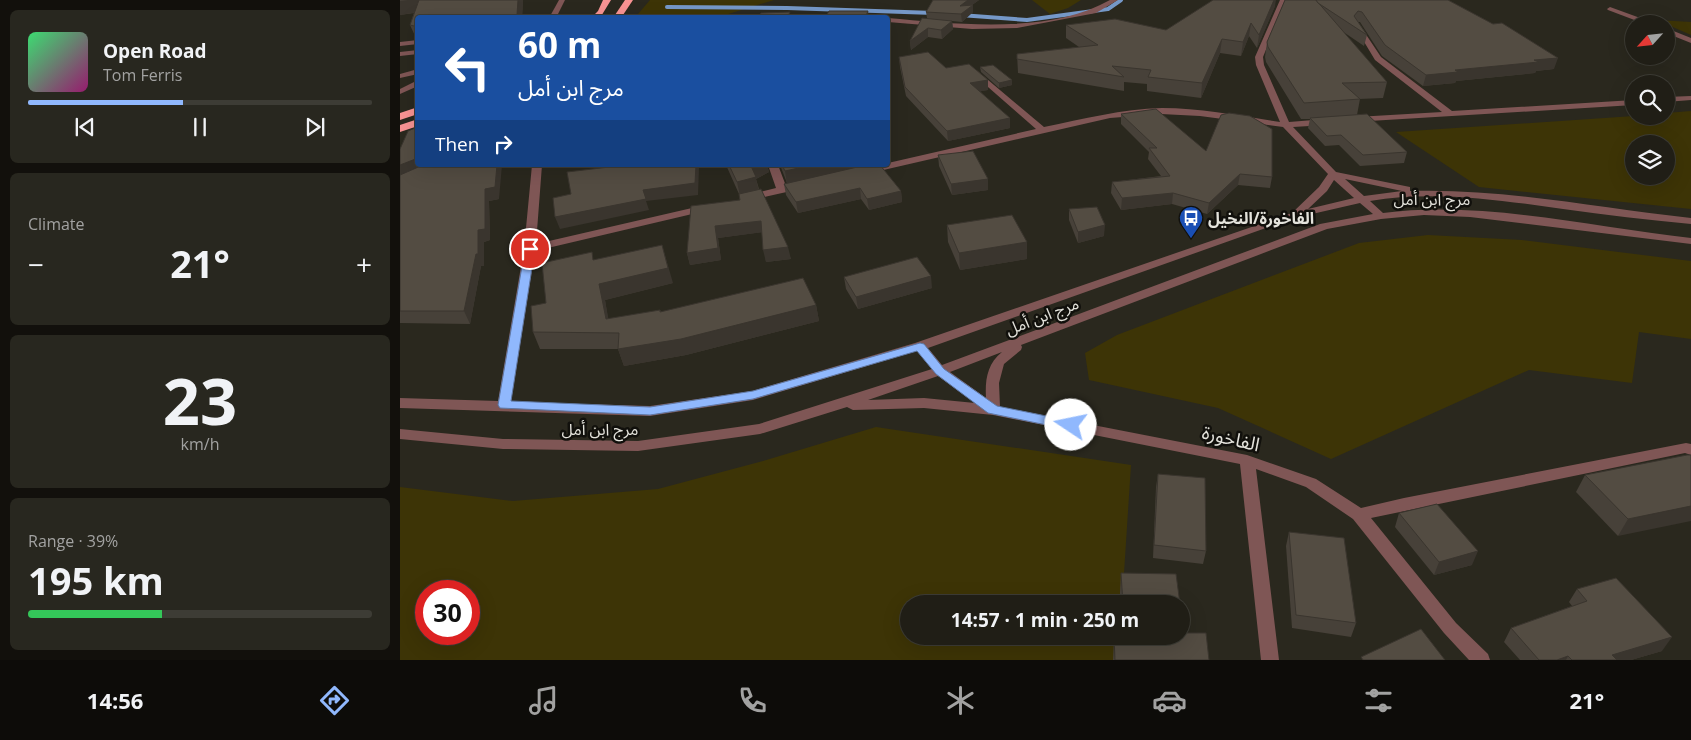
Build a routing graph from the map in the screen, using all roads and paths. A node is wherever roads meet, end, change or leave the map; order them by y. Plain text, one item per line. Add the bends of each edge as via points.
1 (562, 0) edge
2 (607, 0) edge
3 (635, 0) edge
4 (1115, 0) edge
5 (1283, 0) edge
6 (628, 3) edge
7 (1610, 9) dead end
8 (553, 15) edge
9 (598, 15) edge
10 (621, 15) edge
11 (1627, 15) edge
12 (890, 20) edge
13 (901, 20) junction
14 (1357, 25) edge
15 (890, 26) edge
16 (1675, 34) edge
17 (1691, 41) edge
18 (415, 42) edge
19 (400, 44) edge
20 (415, 52) edge
21 (400, 54) edge
22 (971, 68) edge
23 (415, 72) edge
24 (400, 76) edge
25 (415, 77) edge
26 (400, 82) edge
27 (415, 84) edge
28 (400, 92) edge
29 (1691, 98) edge
30 (1675, 99) edge
31 (1625, 103) edge
32 (415, 111) edge
33 (1450, 114) junction
34 (400, 117) edge
35 (1344, 121) edge
36 (1334, 122) edge
37 (415, 123) edge
38 (1286, 125) junction
39 (400, 130) edge
40 (1042, 130) junction
41 (890, 165) edge
42 (537, 167) edge
43 (774, 167) edge
44 (881, 167) edge
45 (859, 172) edge
46 (1333, 174) junction
47 (811, 183) edge
48 (782, 190) junction
49 (1436, 193) junction
50 (1362, 199) junction
51 (734, 201) edge
52 (714, 206) edge
53 (1297, 214) junction
54 (1381, 216) junction
55 (1691, 221) edge
56 (1691, 241) edge
57 (530, 249) junction
58 (1024, 341) junction
59 (920, 346) junction
60 (940, 371) junction
61 (400, 403) edge
62 (504, 405) junction
63 (835, 406) junction
64 (993, 410) junction
65 (400, 434) edge
66 (1691, 450) edge
67 (1247, 460) junction
68 (1360, 515) junction
69 (1270, 660) edge
70 (1481, 660) edge

1 - 8 street
2 - 9 highway
3 - 6 highway
4 - 13 street via 1094,12 1017,26
5 - 38 street via 1259,56
6 - 10 highway
7 - 11 street
12 - 13 street
13 - 15 street
14 - 33 street via 1378,58
16 - 17 street
18 - 19 street
20 - 21 street
22 - 40 street
23 - 24 street
25 - 26 street
27 - 28 street
29 - 30 street
31 - 33 street
32 - 34 highway
33 - 35 street
36 - 38 street
37 - 39 highway
38 - 40 street via 1161,111 1110,115
38 - 46 street
40 - 41 street
42 - 57 street
43 - 48 street
44 - 45 street
46 - 49 street via 1395,188
46 - 50 street
46 - 53 street via 1323,189
47 - 48 street
48 - 51 street
49 - 50 street, مرج ابن أمل
49 - 55 street, مرج ابن أمل
50 - 53 street, مرج ابن أمل
50 - 54 street
52 - 57 street
53 - 59 street, مرج ابن أمل
54 - 56 street, مرج ابن أمل via 1436,212 1491,216
54 - 58 street, مرج ابن أمل via 1324,226
57 - 62 street
58 - 60 street, مرج ابن أمل
58 - 64 street via 998,362 992,383
59 - 60 street, الفاخورة
59 - 62 street, مرج ابن أمل via 753,395 650,411
60 - 63 street, مرج ابن أمل
60 - 64 street, الفاخورة
61 - 62 street, مرج ابن أمل
63 - 64 street via 924,403
63 - 65 street, مرج ابن أمل via 760,428 638,446 503,444
64 - 67 street, الفاخورة
66 - 68 street via 1686,448
67 - 68 street, الفاخورة via 1310,483
67 - 69 street
68 - 70 street, الفاخورة via 1450,628

